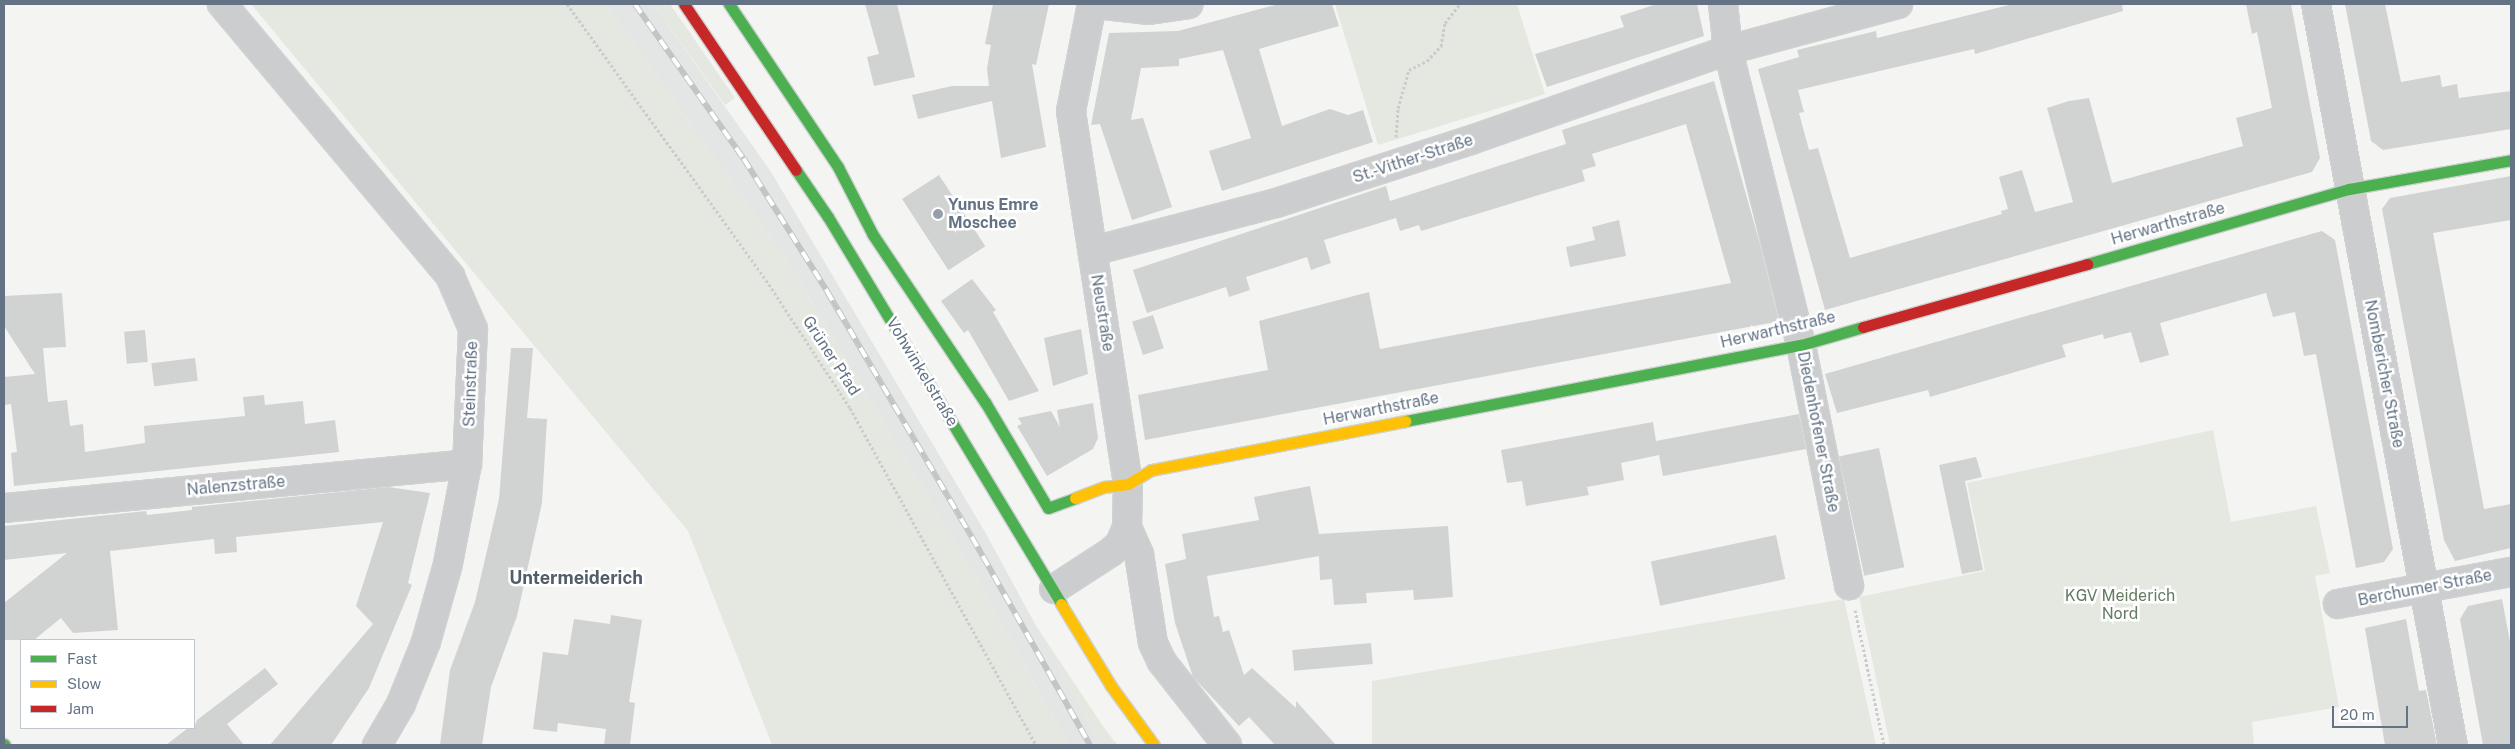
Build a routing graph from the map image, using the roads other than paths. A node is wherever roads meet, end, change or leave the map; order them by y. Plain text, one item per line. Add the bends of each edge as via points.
1 (222, 4) edge
2 (684, 4) edge
3 (729, 4) edge
4 (1092, 4) edge
5 (1096, 4) edge
6 (1189, 4) edge
7 (1723, 4) edge
8 (1898, 4) edge
9 (2316, 4) edge
10 (1728, 50) junction
11 (2511, 160) edge
12 (2349, 189) junction
13 (1092, 251) junction
14 (1801, 345) junction
15 (467, 464) junction
16 (1128, 484) junction
17 (4, 508) edge
18 (1127, 527) junction
19 (2511, 572) edge
20 (1849, 585) road end
21 (2425, 588) junction
22 (1054, 589) junction
23 (2338, 604) dead end
24 (377, 745) edge
25 (1154, 745) edge
26 (1227, 745) edge
27 (2453, 745) edge

1 - 15 street, Steinstraße via 450,276 473,329
2 - 22 street, Vohwinkelstraße via 828,217
3 - 16 street, Herwarthstraße via 838,167 873,235 984,402 1048,508 1104,488
4 - 13 street, Neustraße via 1071,111
5 - 6 street via 1149,10
7 - 10 street, Diedenhofener Straße
8 - 10 street, St.-Vither-Straße
9 - 12 street, Nombericher Straße
10 - 13 street, St.-Vither-Straße via 1403,162 1276,202
10 - 14 street, Diedenhofener Straße
11 - 12 street, Herwarthstraße
12 - 14 street, Herwarthstraße
12 - 21 street, Nombericher Straße
13 - 16 street, Neustraße
14 - 16 street, Herwarthstraße via 1151,470
14 - 20 street, Diedenhofener Straße
15 - 17 street, Nalenzstraße
15 - 24 street, Steinstraße via 448,564 426,642 401,704
16 - 18 street, Neustraße
18 - 22 street, Neustraße via 1120,544 1111,552
18 - 26 street via 1139,554 1153,643 1162,662
19 - 21 street, Berchumer Straße
21 - 23 street, Berchumer Straße
21 - 27 street, Nombericher Straße
22 - 25 street, Vohwinkelstraße via 1111,686

